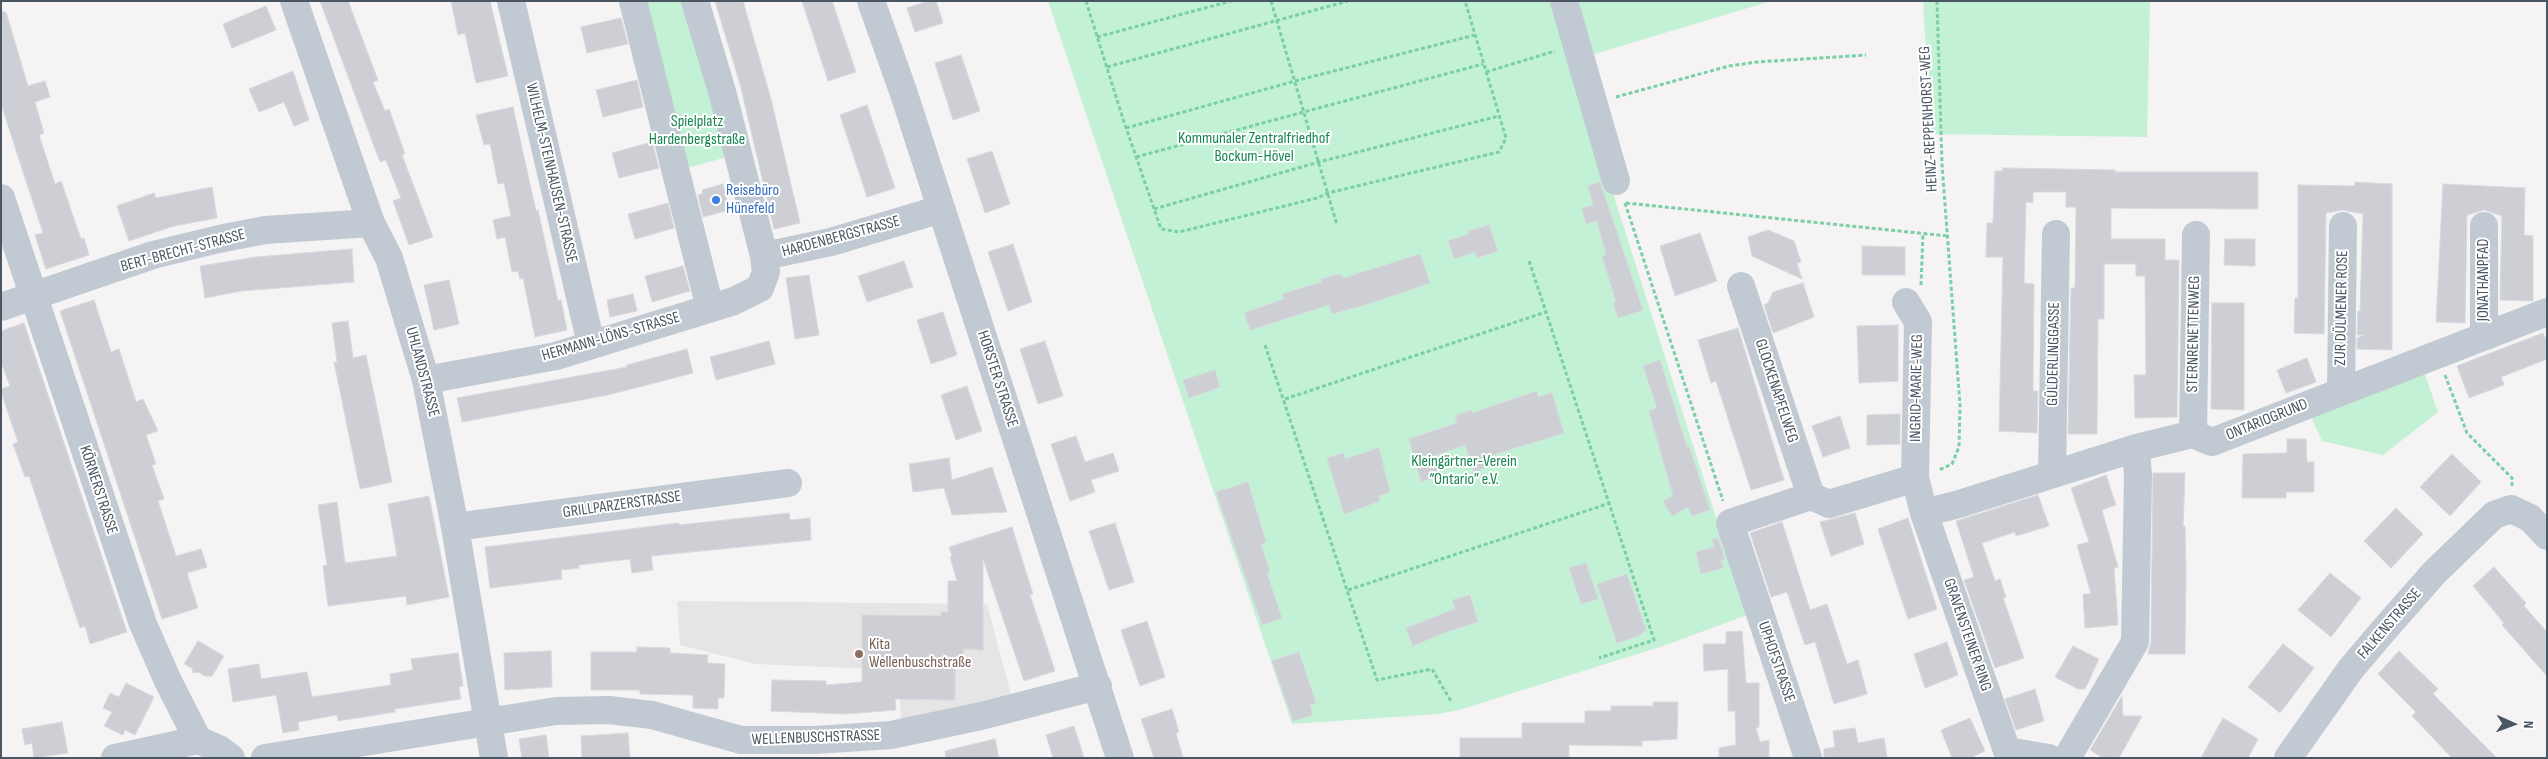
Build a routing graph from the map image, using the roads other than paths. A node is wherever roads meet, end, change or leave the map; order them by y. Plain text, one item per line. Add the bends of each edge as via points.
1 (294, 1) edge
2 (511, 1) edge
3 (633, 1) edge
4 (695, 1) edge
5 (871, 1) edge
6 (1564, 1) edge
7 (1621, 192) road end
8 (1, 198) edge
9 (941, 209) junction
10 (371, 223) junction
11 (2343, 226) dead end
12 (2484, 226) dead end
13 (2056, 234) dead end
14 (2196, 235) dead end
15 (764, 256) junction
16 (1741, 286) dead end
17 (34, 296) junction
18 (1906, 302) road end
19 (1, 307) edge
20 (710, 308) junction
21 (2547, 312) edge
22 (2484, 334) junction
23 (591, 344) junction
24 (426, 380) junction
25 (2341, 391) junction
26 (2193, 434) junction
27 (2136, 448) junction
28 (2052, 474) junction
29 (1915, 478) junction
30 (788, 483) dead end
31 (1811, 496) junction
32 (1924, 513) junction
33 (455, 527) junction
34 (2547, 536) edge
35 (1098, 686) junction
36 (488, 720) junction
37 (198, 740) junction
38 (740, 749) edge
39 (115, 758) edge
40 (231, 758) edge
41 (265, 758) edge
42 (494, 758) edge
43 (1120, 758) edge
44 (1808, 758) edge
45 (2049, 758) edge
46 (2067, 758) edge
47 (2288, 758) edge

1 - 10 street, UHLANDSTRASSE
2 - 23 street, WILHELM-STEINHAUSEN-STRASSE
3 - 20 street
4 - 15 street, HARDENBERGSTRASSE
5 - 9 street, HORSTER STRASSE
6 - 7 street
8 - 17 street, KÖRNERSTRASSE
9 - 15 street, HARDENBERGSTRASSE via 831,242
9 - 35 street, HORSTER STRASSE
10 - 17 street, BERT-BRECHT-STRASSE via 266,230 218,239 153,255
10 - 24 street, UHLANDSTRASSE via 389,258
11 - 25 street, ZUR DÜLMENER ROSE
12 - 22 street, JONATHANPFAD
13 - 28 street, GÜLDERLINGGASSE
14 - 26 street, STERNRENETTENWEG
15 - 20 street, HERMANN-LÖNS-STRASSE via 766,272 760,288
16 - 31 street, GLOCKENAPFELWEG
17 - 19 street, BERT-BRECHT-STRASSE
17 - 37 street, KÖRNERSTRASSE via 143,624
18 - 29 street, INGRID-MARIE-WEG via 1918,322
20 - 23 street, HERMANN-LÖNS-STRASSE
21 - 22 street, ONTARIOGRUND
22 - 25 street, ONTARIOGRUND
23 - 24 street, HERMANN-LÖNS-STRASSE via 556,356
24 - 33 street, UHLANDSTRASSE
25 - 26 street, ONTARIOGRUND via 2212,442
26 - 27 street, ONTARIOGRUND
27 - 28 street, ONTARIOGRUND
27 - 46 street via 2135,642
28 - 32 street, ONTARIOGRUND
29 - 31 street via 1829,504
29 - 32 street, GRAVENSTEINER RING
30 - 33 street, GRILLPARZERSTRASSE
31 - 44 street, UPHOFSTRASSE via 1730,523
32 - 45 street, GRAVENSTEINER RING via 2007,751
33 - 36 street, UHLANDSTRASSE
34 - 47 street, FALKENSTRASSE via 2530,518 2511,510 2494,515 2383,631 2350,670
35 - 38 street, WELLENBUSCHSTRASSE via 891,735
35 - 43 street, HORSTER STRASSE
36 - 38 street, WELLENBUSCHSTRASSE via 556,711 609,710 652,715
36 - 41 street, WELLENBUSCHSTRASSE
36 - 42 street, UHLANDSTRASSE
37 - 39 street
37 - 40 street

